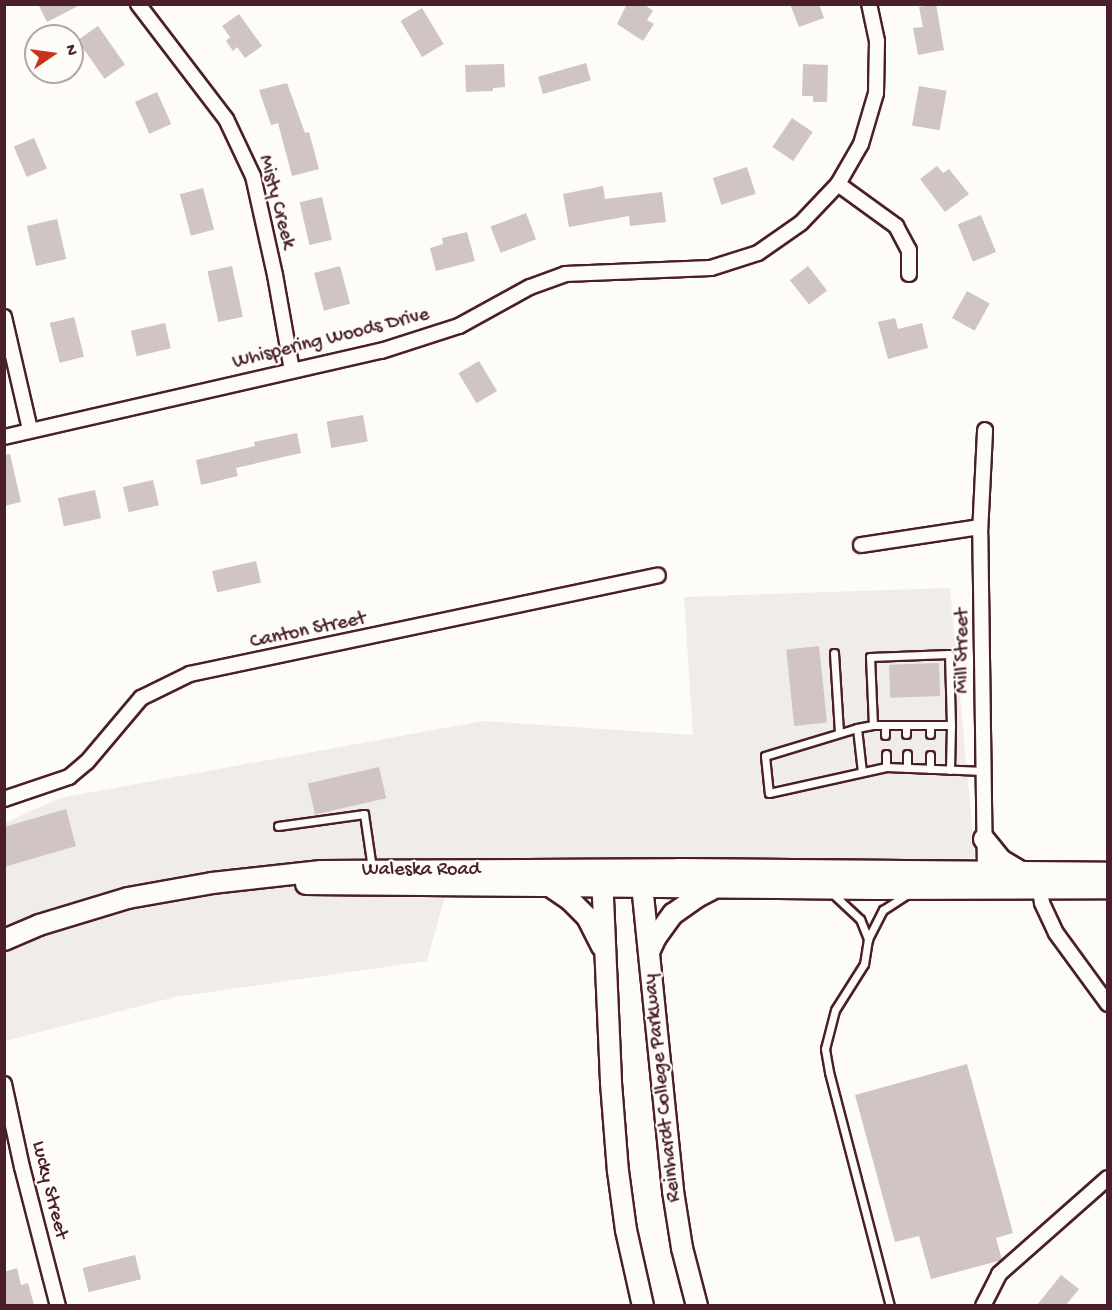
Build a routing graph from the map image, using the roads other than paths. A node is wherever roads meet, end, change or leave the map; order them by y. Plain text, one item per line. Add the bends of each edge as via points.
1 (138, 4) edge
2 (869, 4) edge
3 (838, 184) junction
4 (909, 274) dead end
5 (4, 317) edge
6 (292, 370) junction
7 (30, 430) junction
8 (985, 430) dead end
9 (4, 437) edge
10 (981, 527) junction
11 (861, 545) dead end
12 (658, 575) dead end
13 (834, 653) dead end
14 (951, 724) junction
15 (873, 725) junction
16 (885, 725) junction
17 (906, 725) junction
18 (930, 725) junction
19 (857, 728) junction
20 (839, 733) junction
21 (906, 734) dead end
22 (930, 734) dead end
23 (885, 735) dead end
24 (886, 754) dead end
25 (907, 754) dead end
26 (930, 754) dead end
27 (886, 767) junction
28 (907, 768) junction
29 (930, 769) junction
30 (950, 770) junction
31 (984, 771) junction
32 (862, 772) junction
33 (4, 799) edge
34 (278, 826) dead end
35 (984, 839) junction
36 (373, 870) junction
37 (985, 872) junction
38 (1023, 873) junction
39 (1107, 873) edge
40 (602, 878) junction
41 (641, 878) junction
42 (240, 880) junction
43 (920, 880) junction
44 (551, 887) junction
45 (717, 888) junction
46 (1107, 888) edge
47 (826, 889) junction
48 (1040, 889) junction
49 (868, 939) junction
50 (4, 940) edge
51 (649, 952) junction
52 (605, 954) junction
53 (1107, 1004) edge
54 (4, 1084) edge
55 (1107, 1178) edge
56 (58, 1305) edge
57 (643, 1305) edge
58 (697, 1305) edge
59 (890, 1305) edge
60 (983, 1305) edge

1 - 6 street, Misty Creek via 226,119 253,176
2 - 3 street, Whispering Woods Drive via 877,41 876,93 861,144
3 - 4 street via 896,226 909,250
3 - 6 street, Whispering Woods Drive via 801,223 758,253 711,268 565,274 530,287 459,326 381,351
5 - 7 street
6 - 7 street, Whispering Woods Drive
7 - 9 street, Whispering Woods Drive
8 - 10 street, Mill Street
10 - 11 street
10 - 31 street, Mill Street
12 - 33 street, Canton Street via 190,674 141,698 87,762 69,777
13 - 20 lane
14 - 15 lane via 949,654 870,657
14 - 18 lane
14 - 30 lane
15 - 16 lane
15 - 19 lane
16 - 17 lane
16 - 23 lane
17 - 18 lane
17 - 21 lane
18 - 22 lane
19 - 20 lane
19 - 32 lane
20 - 32 lane via 765,756 769,793
24 - 27 lane
25 - 28 lane
26 - 29 lane
27 - 28 lane
27 - 32 lane
28 - 29 lane
29 - 30 lane
30 - 31 lane
31 - 35 street, Mill Street
34 - 36 lane via 364,814
35 - 37 street, Mill Street
35 - 38 main road via 1001,860
36 - 40 main road, Waleska Road
36 - 42 main road, Waleska Road
37 - 38 main road
37 - 43 main road
38 - 39 main road
40 - 41 main road
40 - 44 main road, Waleska Road
40 - 52 main road
41 - 43 main road
41 - 45 main road
41 - 51 main road, Reinhardt College Parkway
42 - 44 main road, Waleska Road
42 - 50 main road, Waleska Road via 128,898
43 - 47 main road
43 - 48 main road
43 - 49 lane via 877,918
44 - 52 main road via 587,917
45 - 47 main road
45 - 51 main road via 673,914
46 - 48 main road
47 - 49 lane via 852,910
48 - 53 street via 1056,933
49 - 59 lane via 864,964 835,1010 825,1049
51 - 58 main road, Reinhardt College Parkway via 673,1191
52 - 57 main road via 619,1181
54 - 56 street, Lucky Street
55 - 60 street via 999,1274

